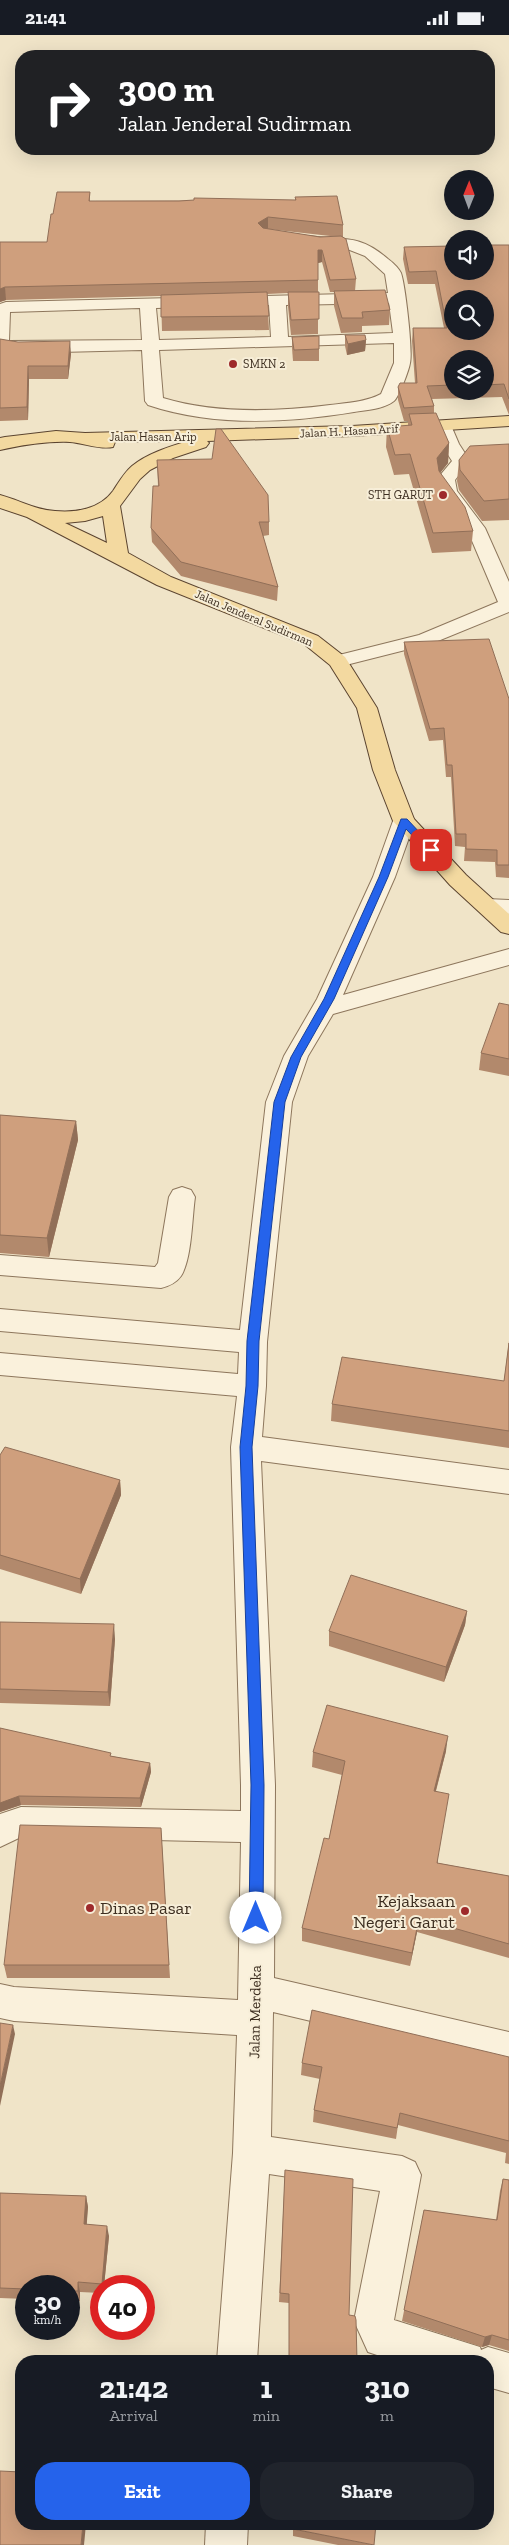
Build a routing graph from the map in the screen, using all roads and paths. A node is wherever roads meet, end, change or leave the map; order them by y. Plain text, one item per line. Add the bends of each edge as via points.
1 (294, 239) edge
2 (395, 298) junction
3 (277, 300) junction
4 (148, 303) junction
5 (402, 338) junction
6 (280, 343) junction
7 (150, 346) junction
8 (303, 413) junction
9 (248, 416) junction
10 (509, 421) edge
11 (444, 427) junction
12 (306, 433) junction
13 (253, 435) junction
14 (89, 437) junction
15 (218, 437) junction
16 (2, 443) edge
17 (131, 461) junction
18 (0, 501) edge
19 (110, 505) junction
20 (35, 516) junction
21 (119, 556) junction
22 (509, 605) edge
23 (338, 661) junction
24 (404, 821) junction
25 (498, 907) edge
26 (509, 927) edge
27 (509, 957) edge
28 (324, 1008) junction
29 (182, 1197) dead end
30 (0, 1265) edge
31 (0, 1320) edge
32 (253, 1341) junction
33 (0, 1364) edge
34 (252, 1386) junction
35 (246, 1447) junction
36 (509, 1482) edge
37 (257, 1827) junction
38 (0, 1831) edge
39 (0, 2001) edge
40 (256, 2005) junction
41 (509, 2050) edge
42 (252, 2153) junction
43 (237, 2355) edge
44 (444, 2355) edge
45 (494, 2369) edge
46 (509, 2373) edge
47 (227, 2530) edge
48 (226, 2545) edge

1 - 2 street via 344,242 376,258 393,273
2 - 3 street
2 - 5 street
3 - 4 street
3 - 6 street
4 - 7 street
4 - 7 street via 8,306 2,311 1,345 19,348
5 - 6 street
5 - 8 street via 402,363 385,401
6 - 7 street
7 - 9 street via 152,398 155,402
8 - 9 street
8 - 12 street
9 - 13 street
10 - 11 main road, Jalan H. Hasan Arif
11 - 12 main road, Jalan H. Hasan Arif
11 - 22 street via 450,444 462,461 446,479 448,491 476,528
12 - 13 main road, Jalan H. Hasan Arif
13 - 15 main road, Jalan H. Hasan Arif
14 - 15 main road, Jalan Hasan Arip
14 - 16 main road, Jalan Hasan Arip via 60,436
14 - 17 main road via 114,446
15 - 17 main road via 156,460
17 - 19 main road via 126,488
18 - 20 main road, Jalan Jenderal Sudirman
19 - 20 main road via 70,517
19 - 21 main road
20 - 21 main road, Jalan Jenderal Sudirman
21 - 23 main road, Jalan Jenderal Sudirman via 164,581 311,640
22 - 23 street via 426,639
23 - 24 main road, Jalan Jenderal Sudirman via 367,708 384,770
24 - 25 main road, Jalan Jenderal Sudirman via 458,880
24 - 28 street, Jalan Merdeka via 384,877
25 - 26 main road, Jalan Jenderal Sudirman
27 - 28 street
28 - 32 street, Jalan Merdeka via 296,1057 279,1102
29 - 30 street via 172,1263 170,1270 161,1278
31 - 32 street
32 - 34 street, Jalan Merdeka
33 - 34 street
34 - 35 street, Jalan Merdeka
35 - 36 street
35 - 37 street, Jalan Merdeka
37 - 38 street via 21,1822
37 - 40 street, Jalan Merdeka
39 - 40 street via 14,2004
40 - 41 street
40 - 42 street, Jalan Merdeka
42 - 43 street, Jalan Merdeka
42 - 44 street via 402,2175 374,2321 382,2338
45 - 46 street
47 - 48 street

